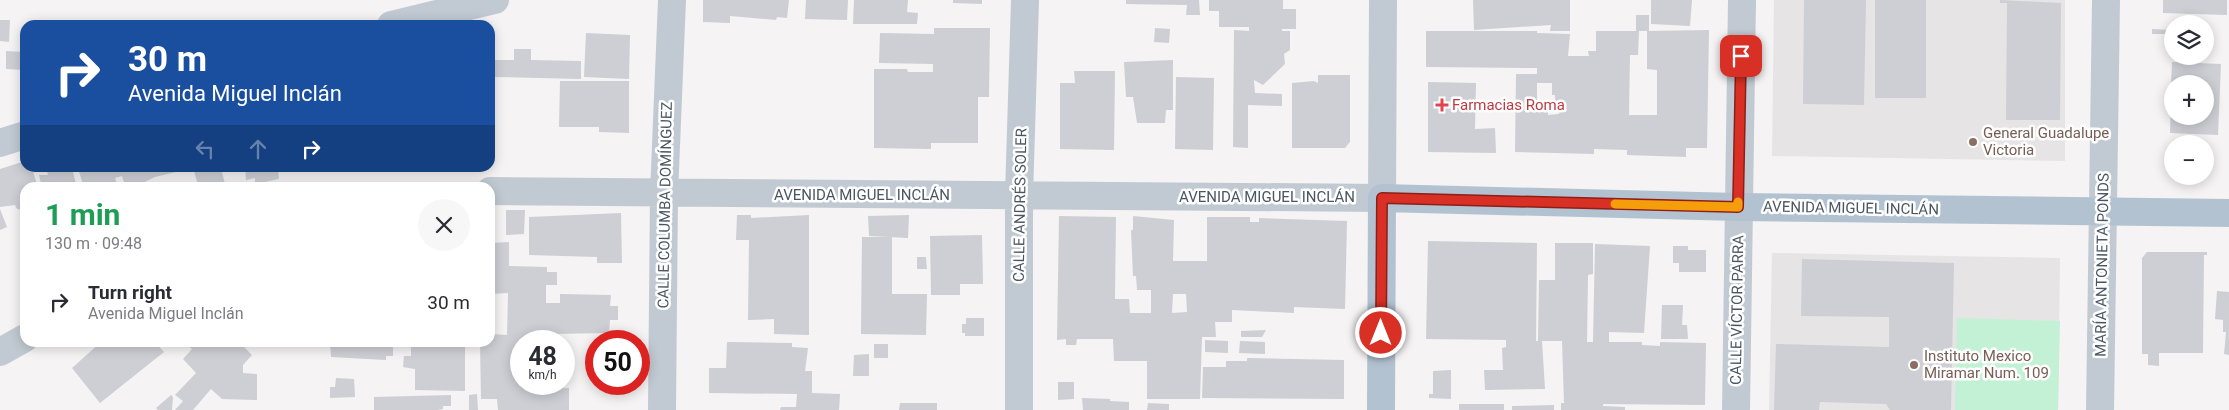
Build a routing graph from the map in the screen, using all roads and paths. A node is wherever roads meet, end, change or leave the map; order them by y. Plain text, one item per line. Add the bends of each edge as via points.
1 (495, 0) edge
2 (672, 0) edge
3 (1025, 0) edge
4 (1383, 0) edge
5 (1742, 0) edge
6 (2106, 0) edge
7 (412, 20) edge
8 (20, 137) edge
9 (0, 143) edge
10 (495, 191) edge
11 (664, 194) junction
12 (1019, 196) junction
13 (1382, 198) junction
14 (1738, 207) junction
15 (2103, 211) junction
16 (2229, 213) edge
17 (20, 341) edge
18 (0, 352) edge
19 (662, 410) edge
20 (1019, 410) edge
21 (1381, 410) edge
22 (1736, 410) edge
23 (2100, 410) edge

1 - 7 street
2 - 11 street, CALLE COLUMBA DOMÍNGUEZ
3 - 12 street, CALLE ANDRÉS SOLER
4 - 13 street
5 - 14 street, CALLE VÍCTOR PARRA
6 - 15 street, MARÍA ANTONIETA PONDS
8 - 9 street
10 - 11 street, AVENIDA MIGUEL INCLÁN
11 - 12 street, AVENIDA MIGUEL INCLÁN
11 - 19 street, CALLE COLUMBA DOMÍNGUEZ
12 - 13 street, AVENIDA MIGUEL INCLÁN
12 - 20 street, CALLE ANDRÉS SOLER
13 - 14 main road, AVENIDA MIGUEL INCLÁN
13 - 21 main road
14 - 15 main road, AVENIDA MIGUEL INCLÁN
14 - 22 street, CALLE VÍCTOR PARRA
15 - 16 main road, AVENIDA MIGUEL INCLÁN
15 - 23 street, MARÍA ANTONIETA PONDS
17 - 18 street

